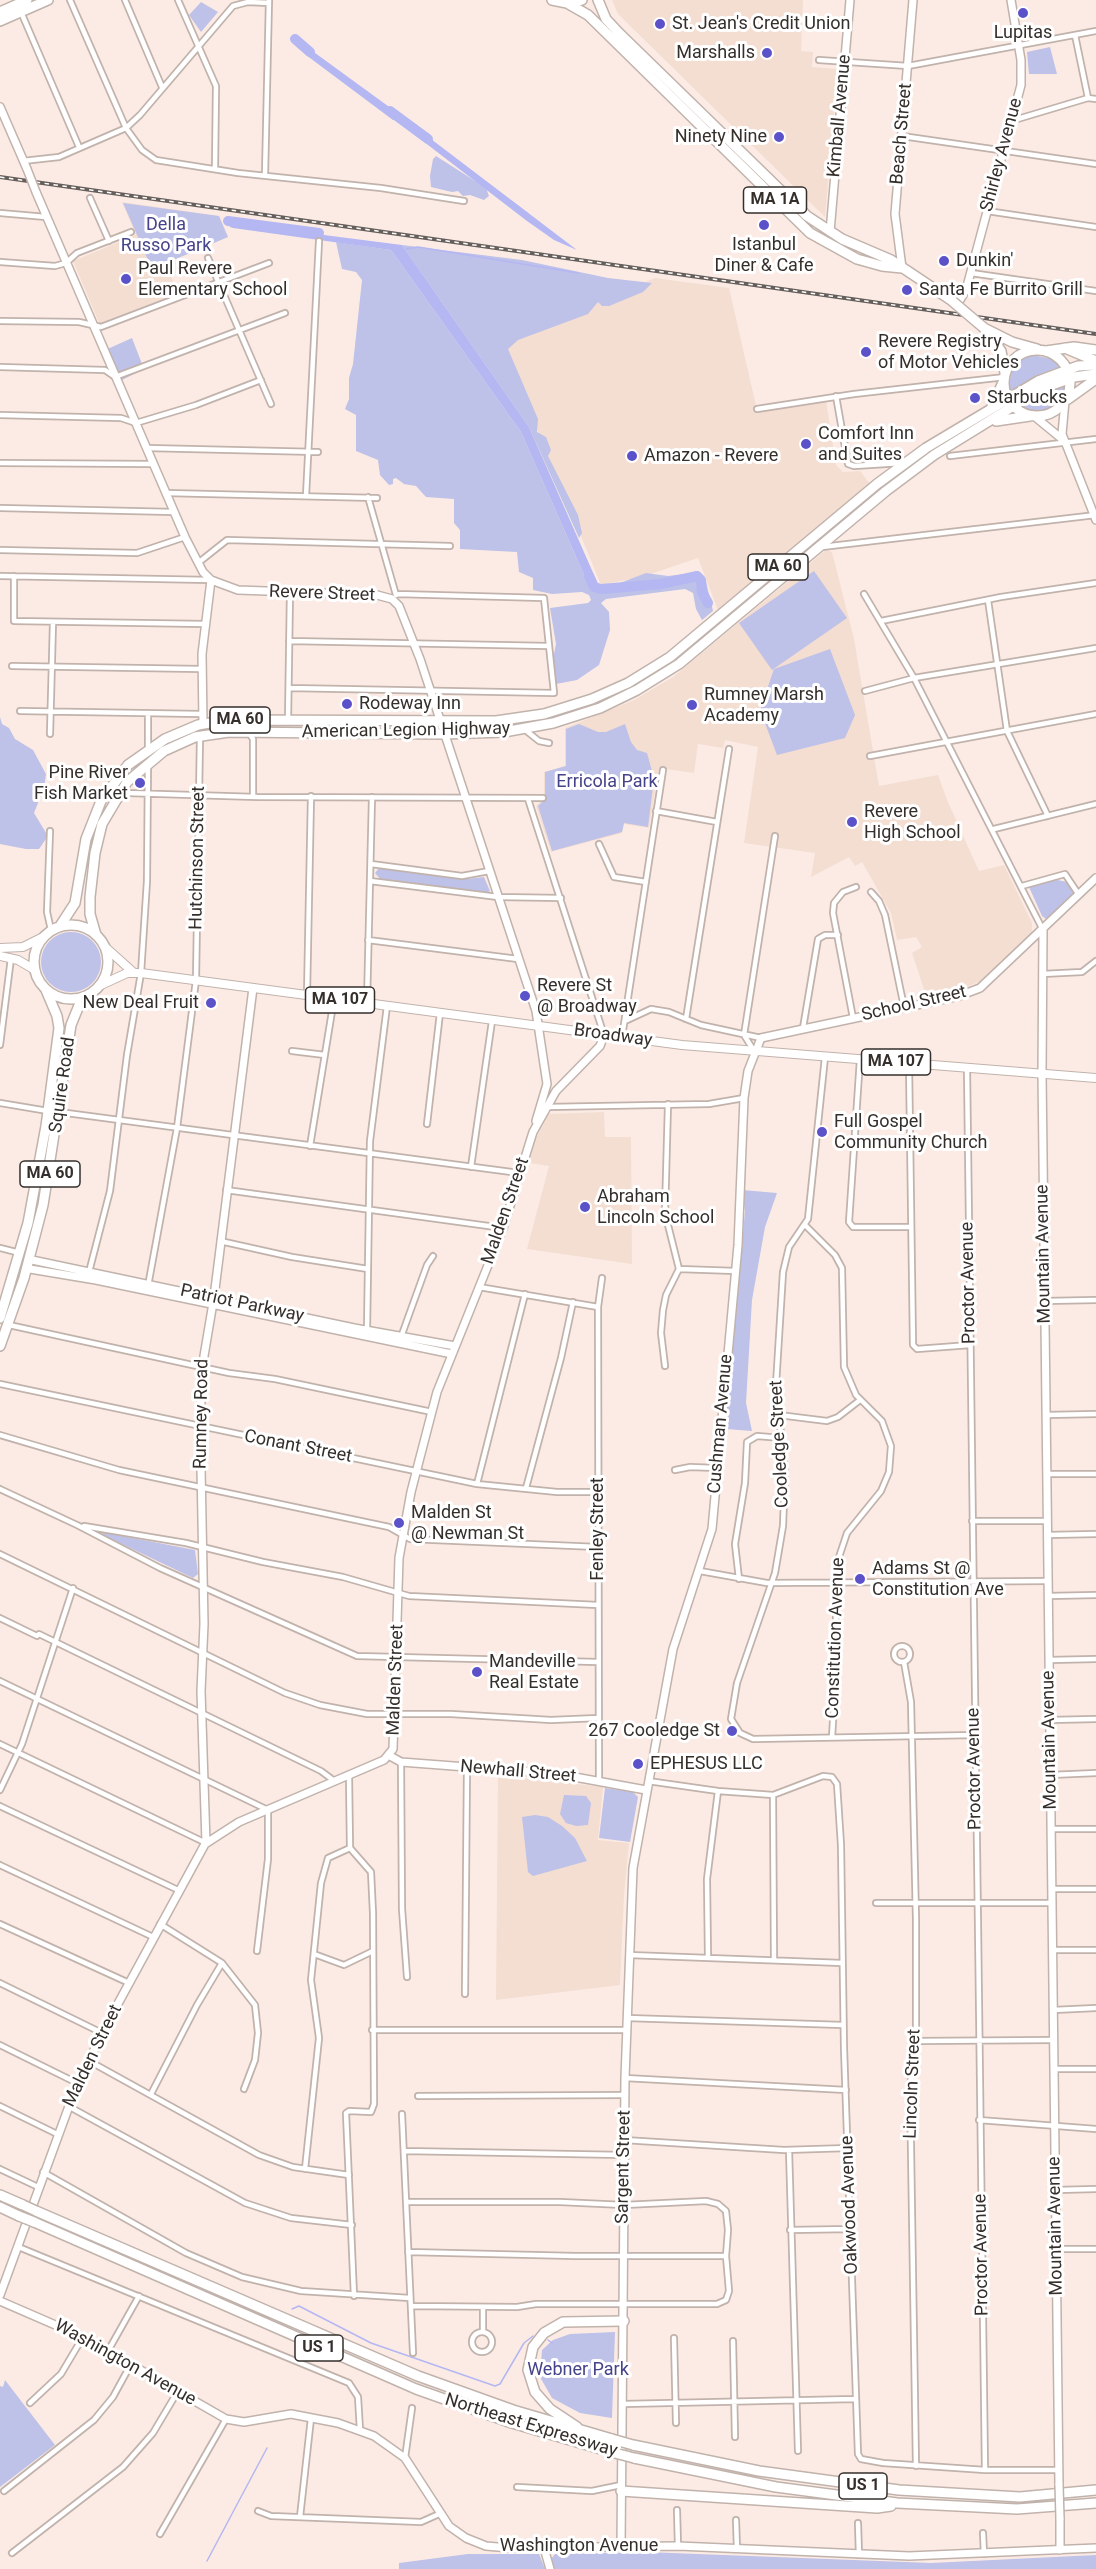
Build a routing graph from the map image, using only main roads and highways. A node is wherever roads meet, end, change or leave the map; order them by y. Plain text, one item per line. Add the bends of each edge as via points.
1 (27, 0) edge
2 (48, 0) edge
3 (552, 0) edge
4 (582, 0) edge
5 (598, 0) edge
6 (567, 3) junction
7 (18, 6) edge
8 (0, 12) edge
9 (0, 21) edge
10 (902, 268) junction
11 (984, 328) junction
12 (1064, 347) junction
13 (1096, 350) edge
14 (1043, 351) junction
15 (1096, 361) edge
16 (1096, 365) edge
17 (1068, 374) junction
18 (1096, 374) edge
19 (1005, 377) junction
20 (1096, 379) edge
21 (1065, 401) junction
22 (1011, 403) junction
23 (987, 414) junction
24 (1033, 416) junction
25 (986, 425) junction
26 (56, 928) junction
27 (96, 935) junction
28 (43, 937) junction
29 (104, 946) junction
30 (0, 948) edge
31 (0, 957) edge
32 (34, 970) junction
33 (137, 973) junction
34 (99, 986) junction
35 (46, 990) junction
36 (82, 998) junction
37 (1096, 1077) edge
38 (1, 1311) edge
39 (0, 1346) edge
40 (0, 2195) edge
41 (0, 2209) edge
42 (624, 2321) road end
43 (584, 2432) junction
44 (621, 2488) road end
45 (1096, 2490) edge
46 (1096, 2503) edge
47 (907, 2504) junction

1 - 7 highway
2 - 7 highway
3 - 6 highway, MA 1A
4 - 6 highway
5 - 10 highway, MA 1A via 606,19 627,41 799,209 830,232 887,257
6 - 10 highway, MA 1A via 588,15 806,229 857,259
7 - 8 highway
7 - 9 highway
10 - 11 highway, MA 1A, bridge via 956,302
11 - 14 highway, MA 1A
11 - 19 highway, MA 1A via 1000,349
12 - 13 highway
12 - 14 highway, MA 1A
12 - 15 highway
14 - 17 highway via 1058,357
14 - 19 highway via 1021,355 1011,363
16 - 17 highway, MA 60
17 - 18 highway, MA 60
17 - 21 highway
17 - 22 highway, American Legion Highway / MA 60
19 - 22 highway, MA 1A
19 - 23 highway
20 - 21 highway
21 - 24 highway via 1051,413
22 - 23 highway, American Legion Highway / MA 60
22 - 24 highway
22 - 25 highway, American Legion Highway / MA 60
23 - 26 highway, American Legion Highway / MA 60 via 904,463 678,651 628,683 573,706 496,722 202,719 173,734 121,772 98,806 86,839 75,901
24 - 25 highway
25 - 27 highway, American Legion Highway / MA 60 via 918,466 687,657 654,680 591,711 524,729 444,734 248,732 200,736 173,746 148,762 121,790 104,820 95,853 89,906
26 - 27 highway via 79,926
26 - 28 highway, MA 60
27 - 29 highway, MA 60
28 - 30 main road via 23,947
28 - 32 highway via 35,951
29 - 33 main road
29 - 34 highway via 107,969
31 - 32 main road
32 - 35 highway, MA 60
33 - 34 main road, Broadway / MA 107
33 - 37 main road, Broadway / MA 107 via 622,1037 825,1058
34 - 36 highway
35 - 36 highway via 63,999
35 - 38 highway, Squire Road / MA 60 via 59,1028 49,1111 35,1191
36 - 39 highway, Squire Road / MA 60 via 71,1025 47,1188 30,1264
40 - 43 highway, Northeast Expressway / US 1, bridge via 399,2368 485,2401
41 - 47 highway, Northeast Expressway / US 1, bridge via 416,2389 512,2423 634,2458 766,2486
42 - 43 highway via 563,2322 544,2333 531,2352 528,2370 534,2392 550,2409
43 - 45 highway, Northeast Expressway / US 1, bridge via 759,2472 899,2490 1020,2496
44 - 47 highway via 877,2508
46 - 47 highway, Northeast Expressway / US 1 via 1028,2509

